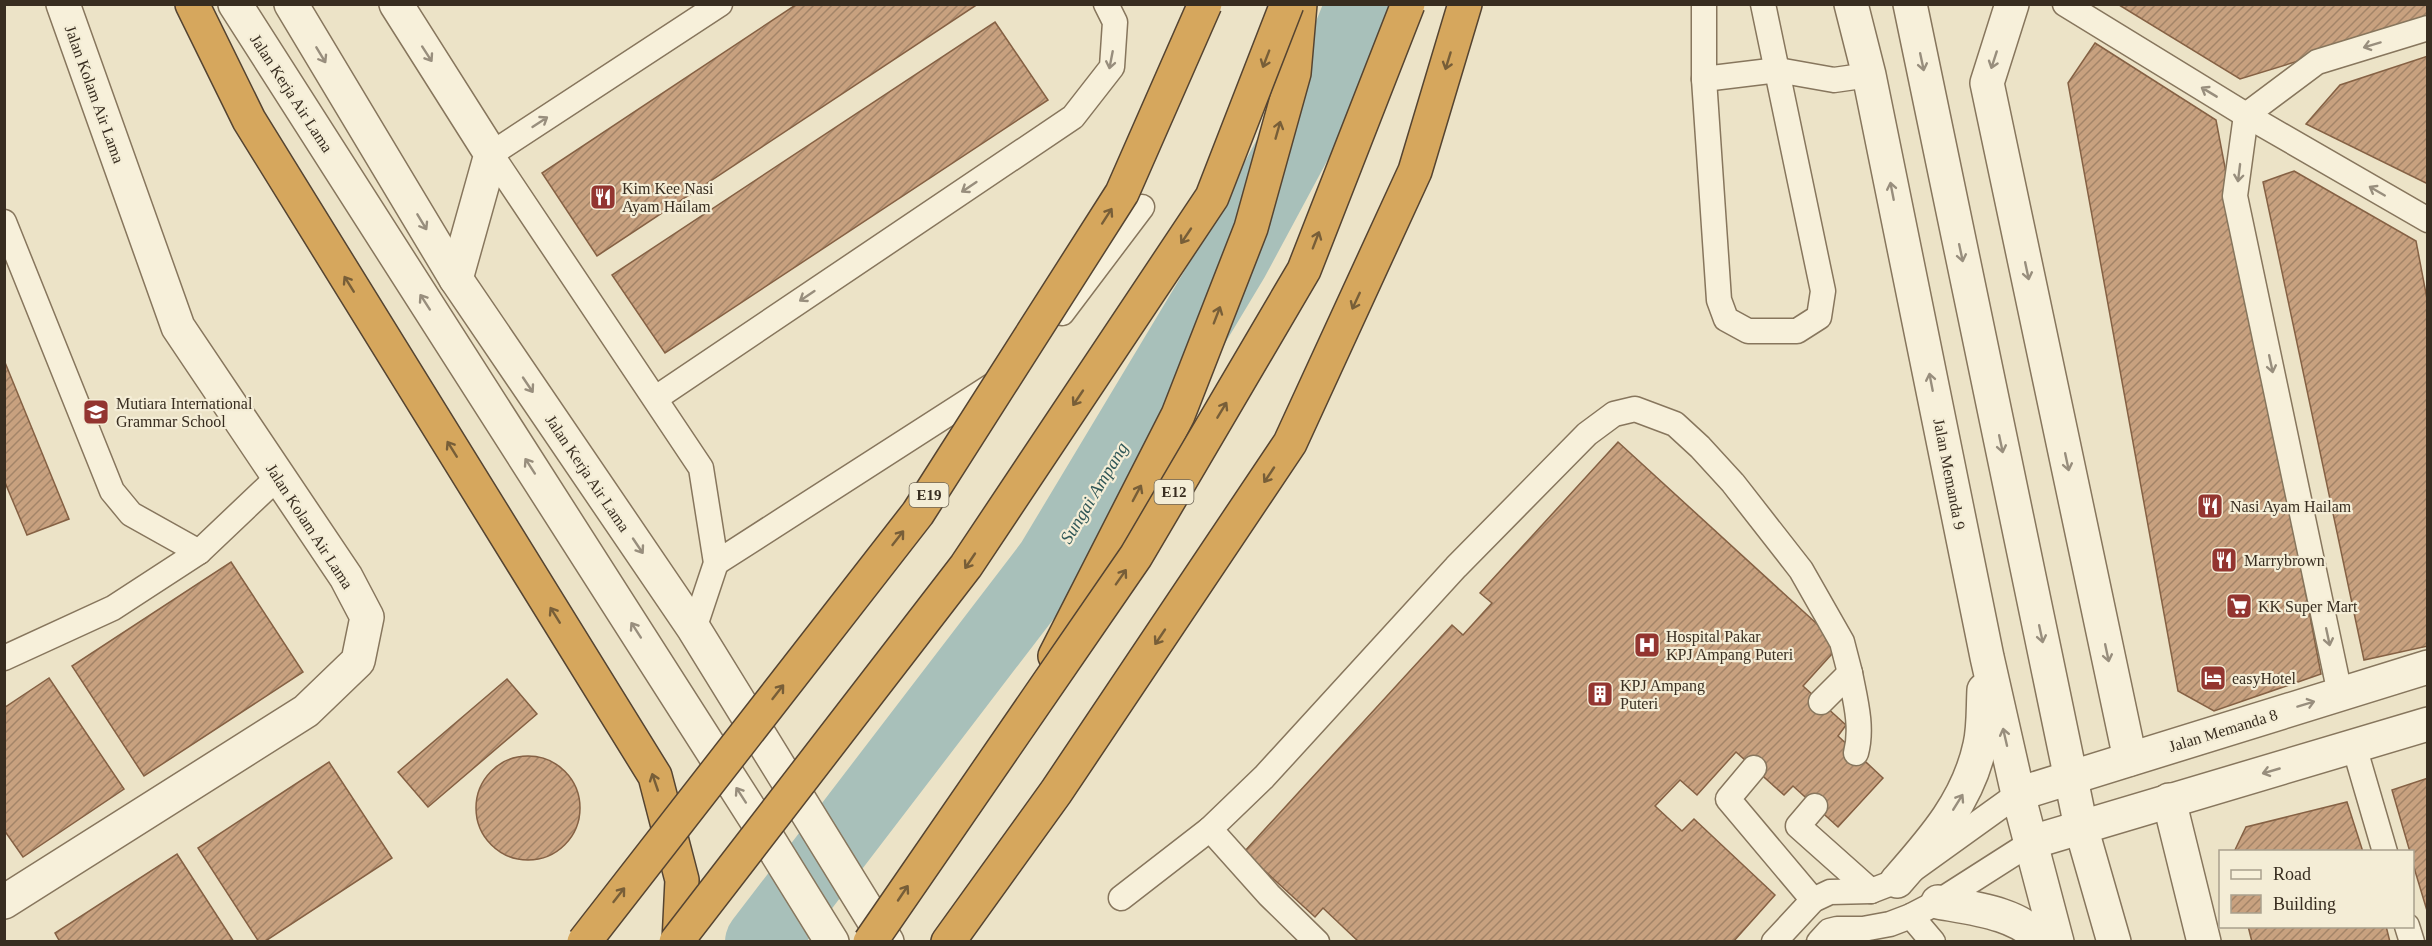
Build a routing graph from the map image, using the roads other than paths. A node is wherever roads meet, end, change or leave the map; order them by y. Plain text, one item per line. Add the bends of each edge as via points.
1 (63, 4) edge
2 (192, 4) edge
3 (235, 4) edge
4 (291, 4) edge
5 (396, 4) edge
6 (720, 4) edge
7 (1106, 4) edge
8 (1205, 4) edge
9 (1287, 4) edge
10 (1300, 4) edge
11 (1408, 4) edge
12 (1465, 4) edge
13 (1704, 4) edge
14 (1763, 4) edge
15 (1851, 4) edge
16 (1910, 4) edge
17 (2012, 4) edge
18 (2065, 4) edge
19 (2427, 28) edge
20 (1778, 70) junction
21 (1869, 75) junction
22 (1704, 79) junction
23 (2246, 115) junction
24 (491, 154) junction
25 (1142, 207) dead end
26 (2427, 220) edge
27 (4, 222) edge
28 (456, 279) junction
29 (656, 398) junction
30 (279, 476) junction
31 (199, 552) junction
32 (716, 563) junction
33 (693, 628) junction
34 (1987, 657) junction
35 (4, 658) edge
36 (2427, 667) edge
37 (1850, 673) junction
38 (2340, 694) junction
39 (1821, 702) dead end
40 (1026, 714) junction
41 (2427, 724) edge
42 (2354, 746) junction
43 (1856, 753) dead end
44 (2130, 759) junction
45 (1754, 768) dead end
46 (2071, 777) junction
47 (2018, 794) junction
48 (2169, 800) junction
49 (1815, 806) dead end
50 (2081, 827) junction
51 (1210, 829) junction
52 (2032, 842) junction
53 (2384, 850) edge
54 (1884, 886) junction
55 (1121, 897) dead end
56 (1813, 900) junction
57 (4, 902) edge
58 (1924, 909) junction
59 (828, 935) edge
60 (584, 942) edge
61 (677, 942) edge
62 (870, 942) edge
63 (887, 942) edge
64 (948, 942) edge
65 (1317, 942) edge
66 (1774, 942) edge
67 (1819, 942) edge
68 (1933, 942) edge
69 (2042, 942) edge
70 (2057, 942) edge
71 (2114, 942) edge
72 (2204, 942) edge

1 - 30 street, Jalan Kolam Air Lama via 178,327
61 -> 2 highway via 682,880 655,776 249,120
59 -> 3 street, Jalan Kerja Air Lama
4 -> 28 street, Jalan Kerja Air Lama
5 -> 24 street
24 -> 6 lane
7 -> 29 lane via 1115,22 1112,67 1073,117
60 -> 8 highway, E19, bridge via 918,513 1122,193
9 -> 61 highway, bridge via 1212,197 966,566
40 -> 10 highway, bridge via 1178,415 1251,228 1294,73
40 -> 11 highway, E12, bridge via 1136,556 1304,270
12 -> 64 highway via 1415,171 1290,443 1056,792
13 - 22 lane
14 - 20 lane
15 - 21 street, Jalan Memanda 9
16 -> 46 street
17 -> 44 street via 1987,83
23 -> 18 lane
19 -> 23 lane via 2317,62
20 - 21 lane via 1834,80
20 - 22 lane
20 - 22 lane via 1823,291 1819,317 1797,331 1748,331 1726,319 1719,300
34 -> 21 street, Jalan Memanda 9
26 -> 23 lane
23 -> 38 lane via 2235,196
24 - 28 street
24 - 29 lane
25 - 32 lane via 1022,367
27 - 31 lane via 112,491 131,514
28 -> 33 street, Jalan Kerja Air Lama
29 - 32 lane via 700,468
30 - 31 lane
30 - 57 street, Jalan Kolam Air Lama via 346,577 367,617 358,661 306,711
31 - 35 lane via 113,608
32 - 33 lane
33 - 63 street, Jalan Kerja Air Lama
47 -> 34 street, Jalan Memanda 9
54 -> 34 street via 1941,830 1966,790 1980,744
36 - 38 street, Jalan Memanda 8
37 - 39 lane
37 - 43 lane via 1860,740
37 - 51 lane via 1842,642 1801,570 1733,483 1675,424 1635,410 1614,414 1587,434 1455,567 1264,777
44 -> 38 street, Jalan Memanda 8
62 -> 40 highway, E12, bridge
41 - 42 street
42 -> 48 street
42 - 53 lane
44 - 46 street, Jalan Memanda 8
45 - 56 lane via 1728,799
46 - 47 street, Jalan Memanda 8
46 - 50 street
47 - 52 street, Jalan Memanda 9
47 - 54 lane
48 - 50 street
48 - 72 street
49 - 54 lane via 1798,826
50 - 52 street
50 - 71 street
51 - 55 lane
51 - 65 lane
52 - 58 lane
52 - 70 street, Jalan Memanda 9
54 - 56 lane via 1830,892
56 - 66 lane
58 - 67 lane via 1881,926 1829,931
58 - 68 lane
58 - 69 street via 2000,913 2037,934

